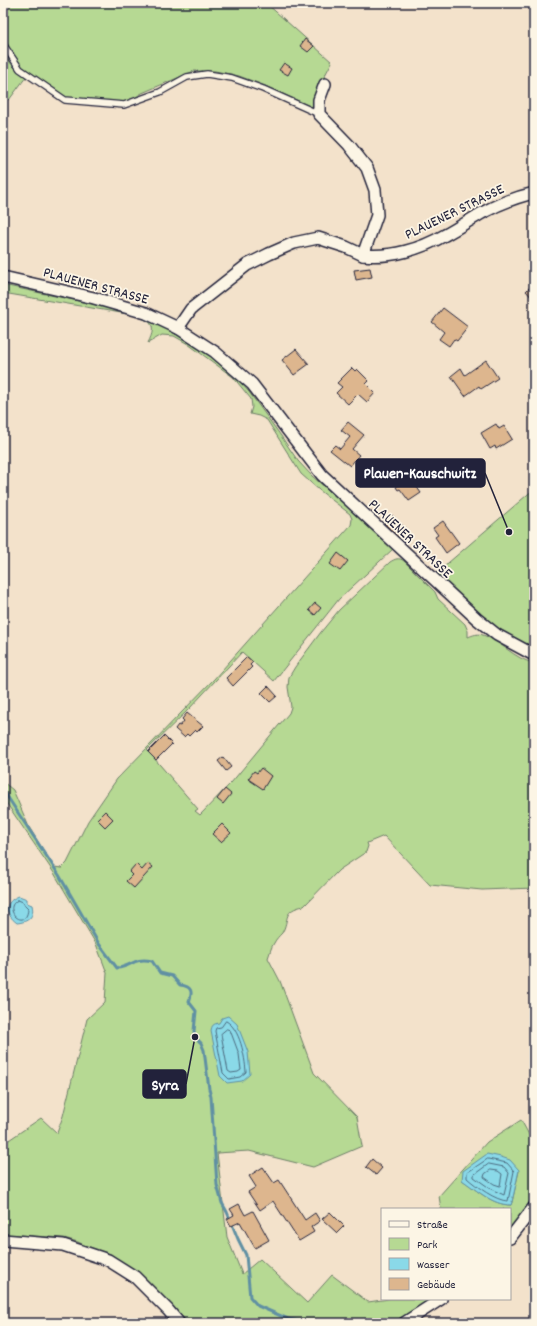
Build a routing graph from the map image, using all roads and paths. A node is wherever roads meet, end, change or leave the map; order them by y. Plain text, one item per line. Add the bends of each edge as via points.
1 (3, 44) edge
2 (325, 84) dead end
3 (319, 114) junction
4 (534, 193) edge
5 (363, 255) junction
6 (3, 277) edge
7 (178, 328) junction
8 (534, 655) edge
9 (534, 1207) edge
10 (511, 1237) edge
11 (3, 1240) edge
12 (439, 1300) edge
13 (179, 1323) edge
14 (404, 1323) edge

1 - 3 lane via 20,69 65,100 124,105 160,92 187,77 207,74 232,78 263,89
2 - 3 street via 319,100
3 - 5 street via 354,150 367,168 375,190 377,215
4 - 5 street, PLAUENER STRASSE via 500,204 445,236 420,247 378,257
5 - 7 street, PLAUENER STRASSE via 318,238 294,243 248,265 191,310
6 - 7 street, PLAUENER STRASSE via 146,313
7 - 8 street, PLAUENER STRASSE via 215,352 252,384 322,475 467,610 497,635
9 - 10 street
11 - 13 street via 63,1245 108,1260 135,1277
12 - 14 street

